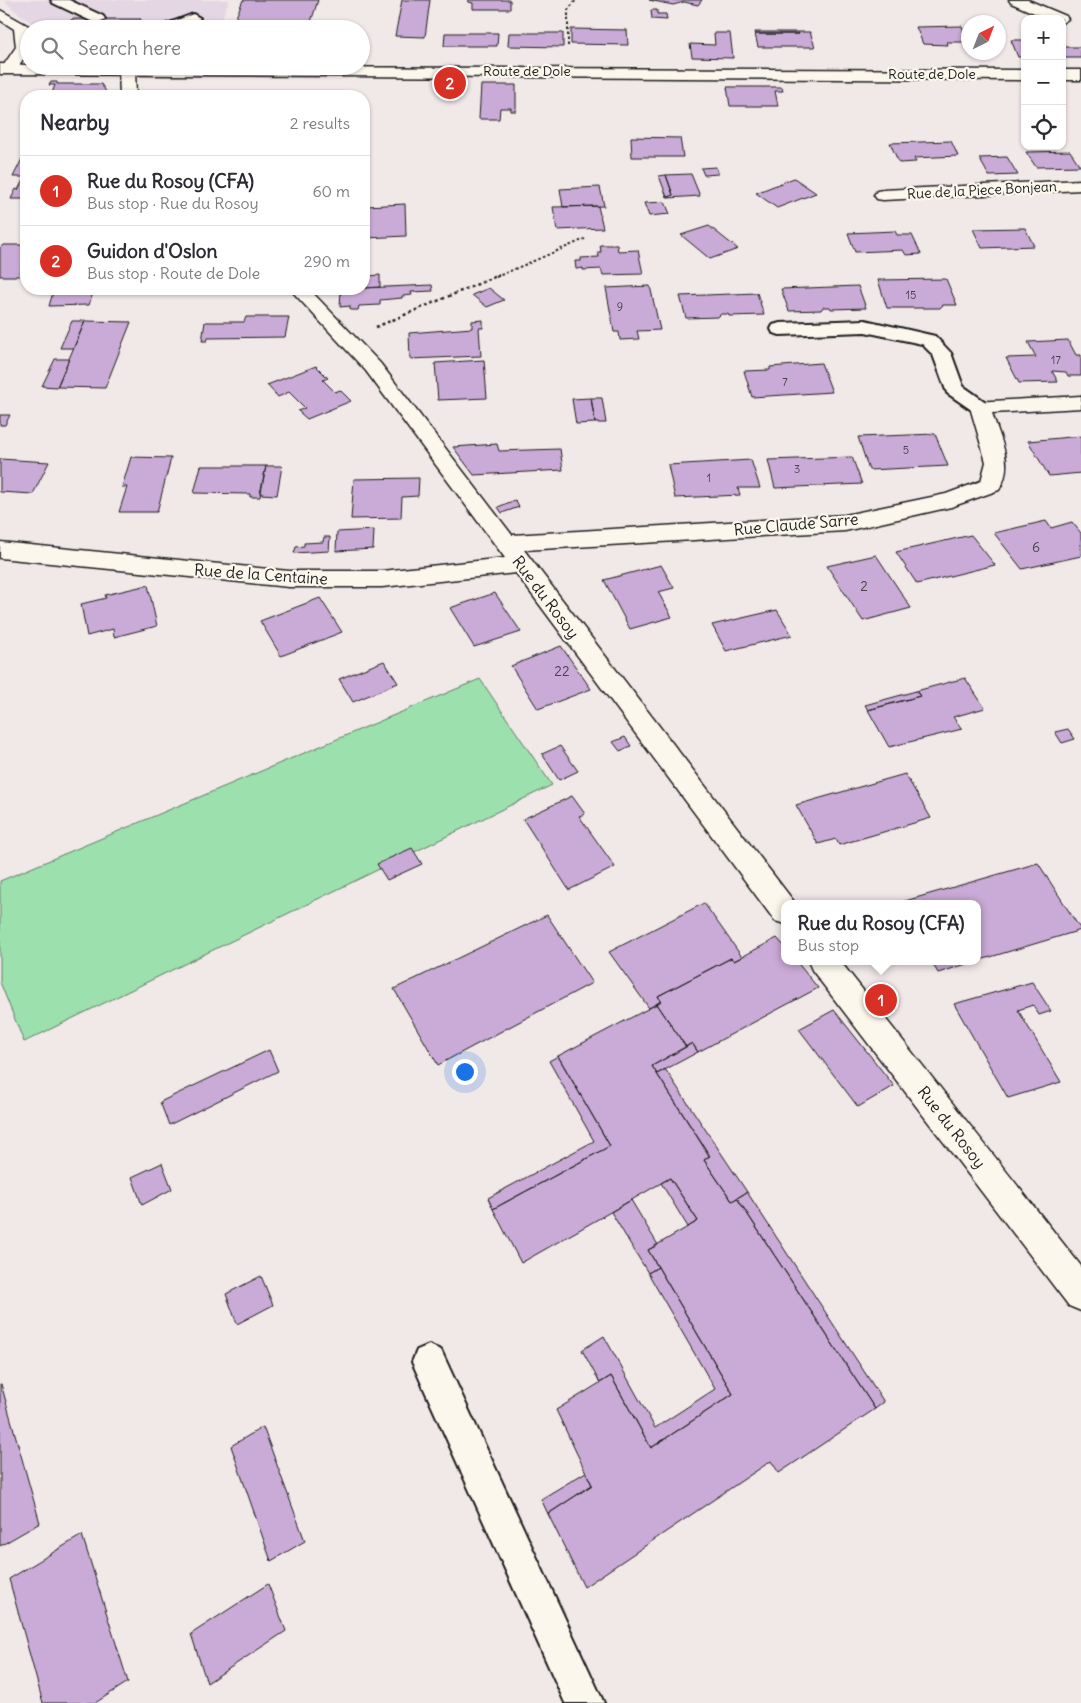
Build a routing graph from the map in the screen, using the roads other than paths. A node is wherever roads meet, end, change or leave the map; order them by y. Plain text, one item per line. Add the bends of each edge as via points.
1 (58, 0) edge
2 (1016, 0) edge
3 (0, 14) edge
4 (1050, 15) edge
5 (193, 18) dead end
6 (98, 19) dead end
7 (188, 20) edge
8 (20, 28) edge
9 (20, 52) edge
10 (5, 69) edge
11 (20, 69) edge
12 (370, 71) edge
13 (127, 75) edge
14 (1021, 75) edge
15 (1066, 75) edge
16 (1081, 75) edge
17 (128, 90) edge
18 (1081, 185) edge
19 (883, 196) dead end
20 (305, 295) edge
21 (780, 329) dead end
22 (1081, 402) edge
23 (980, 407) junction
24 (505, 542) junction
25 (0, 550) edge
26 (522, 564) junction
27 (781, 907) edge
28 (825, 965) edge
29 (1081, 1294) edge
30 (429, 1362) dead end
31 (585, 1703) edge

1 - 6 lane
2 - 4 street
3 - 8 street
5 - 7 lane
9 - 10 street
10 - 11 street, Route de Dole
12 - 14 street, Route de Dole
13 - 17 street
15 - 16 street
18 - 19 street, Rue de la Piece Bonjean
20 - 24 street, Rue du Rosoy via 373,368
21 - 23 lane via 865,326 928,340 942,353 954,389
22 - 23 street
23 - 24 street, Rue Claude Sarre via 997,462 991,486 951,500 845,524
24 - 26 street, Rue du Rosoy
25 - 26 street, Rue de la Centaine via 289,579 382,579
26 - 27 street, Rue du Rosoy
28 - 29 street, Rue du Rosoy
30 - 31 lane

